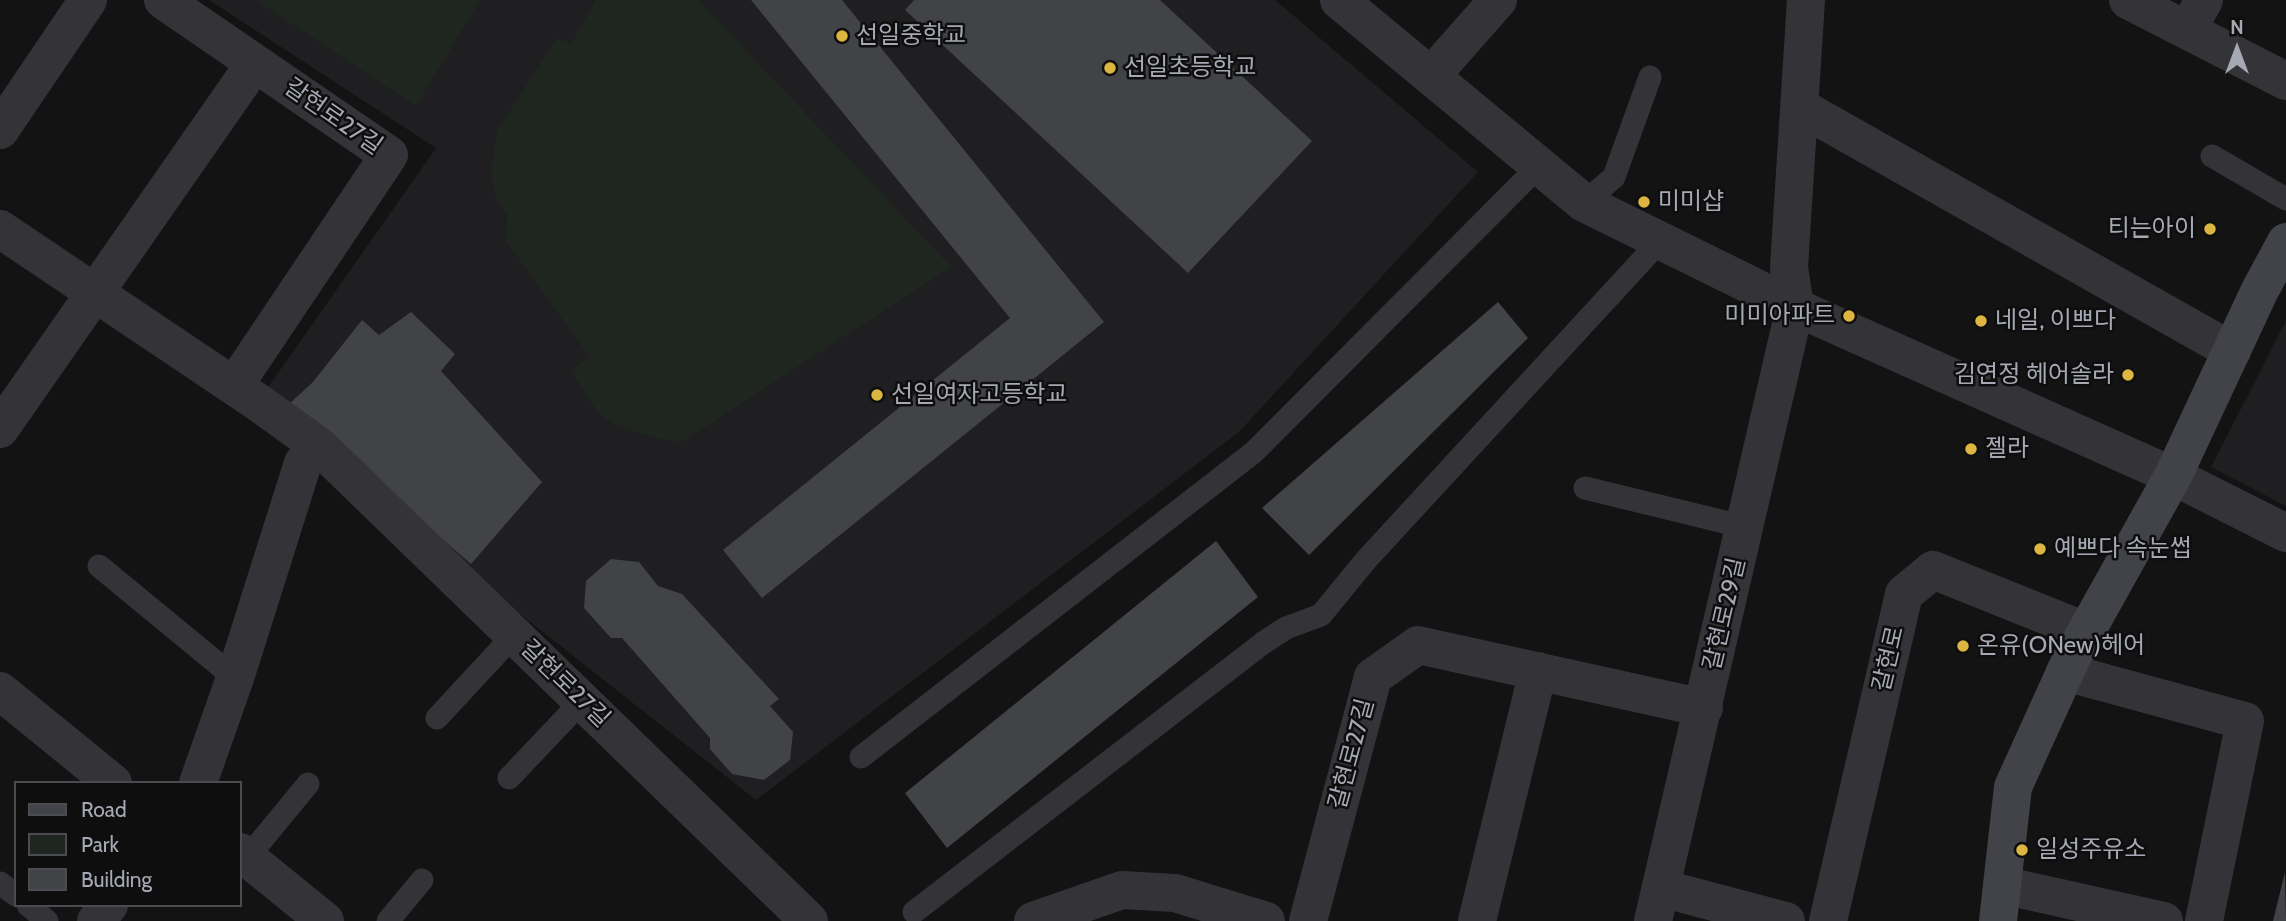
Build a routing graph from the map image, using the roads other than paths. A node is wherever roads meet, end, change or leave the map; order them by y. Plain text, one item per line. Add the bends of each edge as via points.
1 (88, 0) edge
2 (163, 0) edge
3 (1339, 0) edge
4 (1498, 0) edge
5 (1807, 0) edge
6 (2128, 0) edge
7 (2196, 14) edge
8 (255, 63) junction
9 (1430, 76) junction
10 (1650, 77) dead end
11 (2286, 81) edge
12 (1800, 107) junction
13 (0, 130) edge
14 (2212, 156) dead end
15 (1539, 166) junction
16 (2286, 200) edge
17 (1584, 204) junction
18 (0, 229) edge
19 (1660, 241) junction
20 (2286, 242) edge
21 (95, 293) junction
22 (1795, 307) junction
23 (2232, 351) junction
24 (234, 386) junction
25 (0, 429) edge
26 (320, 447) junction
27 (2174, 476) junction
28 (1585, 488) dead end
29 (1745, 527) junction
30 (2286, 533) edge
31 (99, 565) dead end
32 (2085, 631) junction
33 (514, 635) junction
34 (1538, 671) junction
35 (2065, 672) junction
36 (235, 678) junction
37 (0, 691) edge
38 (582, 701) junction
39 (1704, 708) junction
40 (437, 718) dead end
41 (861, 757) dead end
42 (509, 778) dead end
43 (111, 781) edge
44 (199, 781) edge
45 (308, 784) dead end
46 (244, 855) edge
47 (422, 880) dead end
48 (2000, 903) edge
49 (1657, 904) edge
50 (30, 907) edge
51 (107, 907) edge
52 (1167, 907) edge
53 (914, 912) dead end
54 (308, 916) edge
55 (47, 921) edge
56 (96, 921) edge
57 (388, 921) edge
58 (809, 921) edge
59 (1033, 921) edge
60 (1266, 921) edge
61 (1308, 921) edge
62 (1477, 921) edge
63 (1786, 921) edge
64 (1828, 921) edge
65 (2164, 921) edge
66 (2204, 921) edge

1 - 13 street
2 - 8 street, 갈현로27길
3 - 9 street
4 - 9 street
5 - 12 street, 갈현로29길
6 - 7 street
7 - 11 street
8 - 21 street
8 - 24 street, 갈현로27길 via 389,155
9 - 15 street
10 - 17 lane via 1614,177
12 - 22 street, 갈현로29길 via 1789,267
12 - 23 street
14 - 16 lane
15 - 17 street
15 - 41 lane via 1254,453
17 - 19 street
18 - 21 street, 갈현로27길
19 - 22 street
19 - 53 lane via 1366,560 1321,615 1286,628 1263,643
20 - 23 main road
21 - 24 street, 갈현로27길
21 - 25 street
22 - 27 street
22 - 29 street, 갈현로29길
23 - 27 main road
24 - 26 street, 갈현로27길
26 - 33 street, 갈현로27길
26 - 36 street via 303,463
27 - 30 street
27 - 32 main road
28 - 29 lane
29 - 39 street, 갈현로29길
31 - 36 lane
32 - 35 main road
32 - 64 street, 갈현로 via 1933,570 1904,594
33 - 38 street, 갈현로27길
33 - 40 lane
34 - 39 street, 갈현로27길
34 - 61 street, 갈현로27길 via 1418,645 1373,677
34 - 62 street
35 - 48 main road via 2013,787
35 - 66 street via 2245,721
36 - 44 street
37 - 43 street
38 - 42 lane
38 - 58 street, 갈현로27길
39 - 49 street, 갈현로29길
45 - 46 lane
46 - 54 street
47 - 57 lane
48 - 65 street
49 - 63 street
50 - 55 lane
51 - 56 street
52 - 59 street via 1122,890
52 - 60 street

